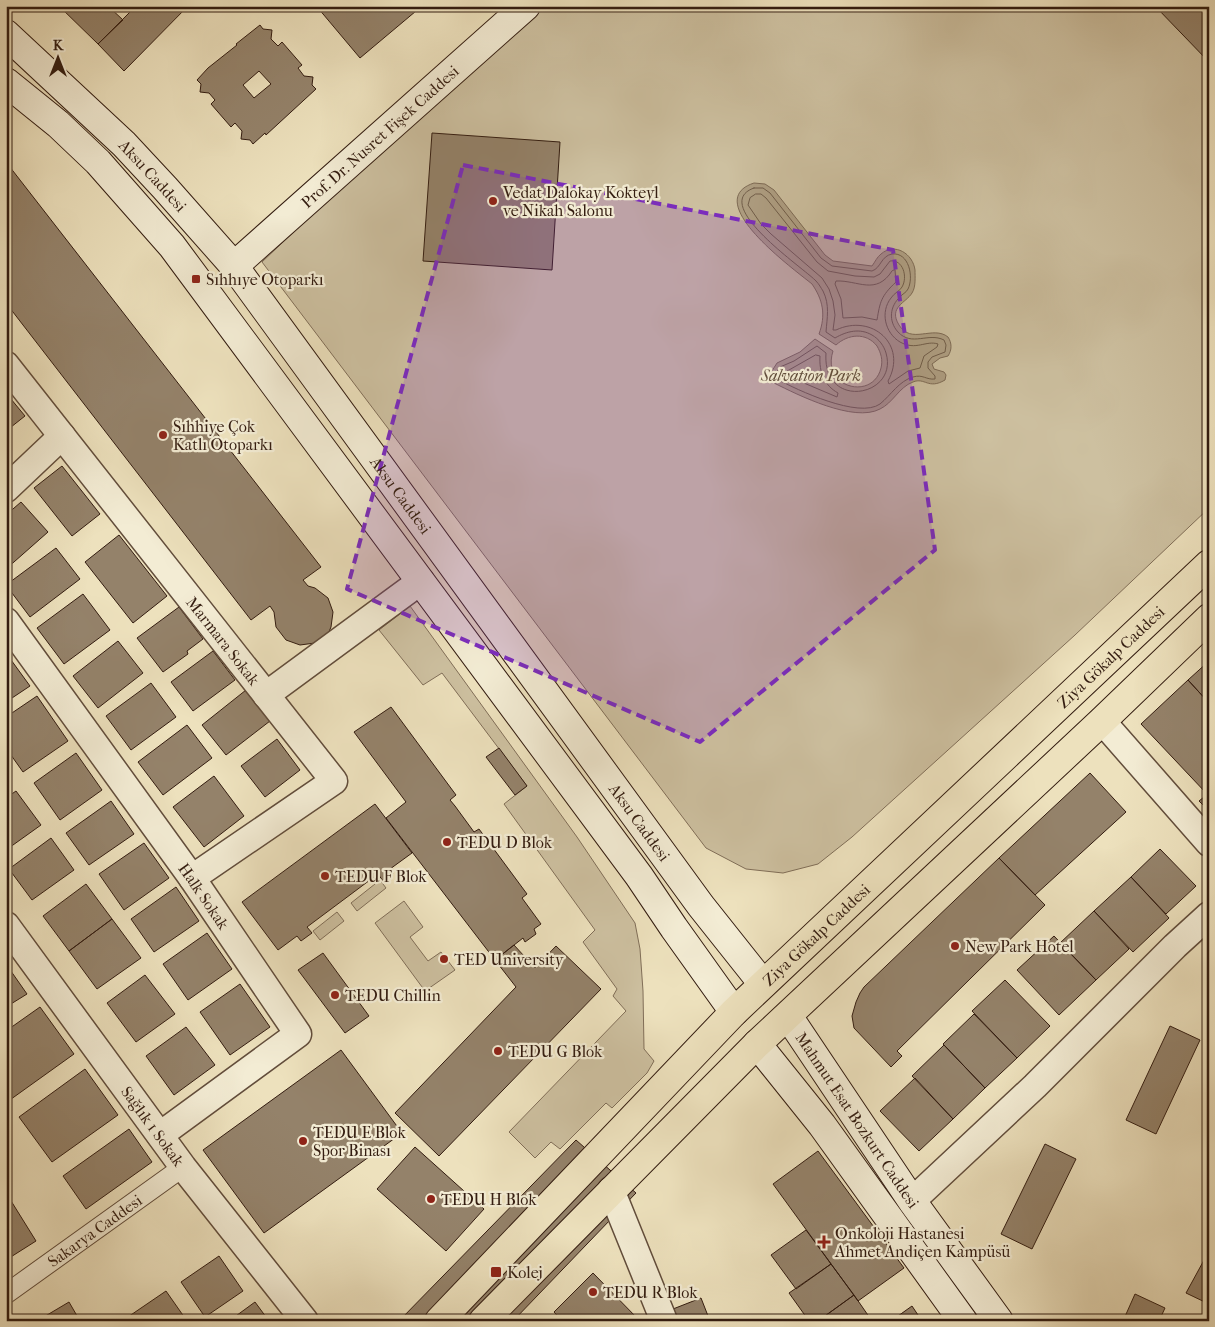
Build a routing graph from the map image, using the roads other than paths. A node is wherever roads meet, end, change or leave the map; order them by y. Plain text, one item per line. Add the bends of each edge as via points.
1 (526, 6) edge
2 (6, 34) edge
3 (11, 87) edge
4 (234, 266) junction
5 (6, 365) edge
6 (62, 436) junction
7 (6, 489) edge
8 (1209, 564) edge
9 (421, 582) junction
10 (1209, 618) edge
11 (6, 621) edge
12 (266, 695) junction
13 (1102, 721) junction
14 (1209, 843) edge
15 (192, 878) junction
16 (1209, 916) edge
17 (6, 925) edge
18 (763, 984) junction
19 (734, 1012) junction
20 (788, 1016) junction
21 (757, 1044) junction
22 (160, 1134) junction
23 (183, 1167) junction
24 (611, 1190) junction
25 (912, 1201) junction
26 (6, 1294) edge
27 (304, 1321) edge
28 (439, 1321) edge
29 (483, 1321) edge
30 (664, 1321) edge
31 (963, 1321) edge
32 (999, 1321) edge

1 - 4 main road, Prof. Dr. Nusret Fişek Caddesi
2 - 4 main road, Aksu Caddesi via 124,144
3 - 9 main road, Aksu Caddesi via 58,124 98,162 172,246
4 - 18 main road, Aksu Caddesi via 701,906
5 - 6 street, Marmara Sokak
6 - 7 street
6 - 12 street, Marmara Sokak
8 - 18 main road, Ziya Gökalp Caddesi
9 - 12 street
9 - 19 main road, Aksu Caddesi via 633,868
10 - 13 main road
11 - 15 street, Halk Sokak
12 - 15 street, Marmara Sokak via 334,781
13 - 14 street
13 - 20 main road
15 - 22 street, Halk Sokak via 298,1034
16 - 25 street
17 - 22 street, Sağlık 1 Sokak
18 - 19 main road, Ziya Gökalp Caddesi
18 - 20 main road
19 - 21 main road
19 - 28 main road, Ziya Gökalp Caddesi
20 - 21 main road
20 - 25 main road, Mahmut Esat Bozkurt Caddesi
21 - 24 main road
21 - 31 main road, Mahmut Esat Bozkurt Caddesi via 822,1126
22 - 23 street, Sağlık 1 Sokak
23 - 26 street, Sakarya Caddesi
23 - 27 street, Sağlık 1 Sokak
24 - 29 main road
24 - 30 street
25 - 32 main road, Mahmut Esat Bozkurt Caddesi

